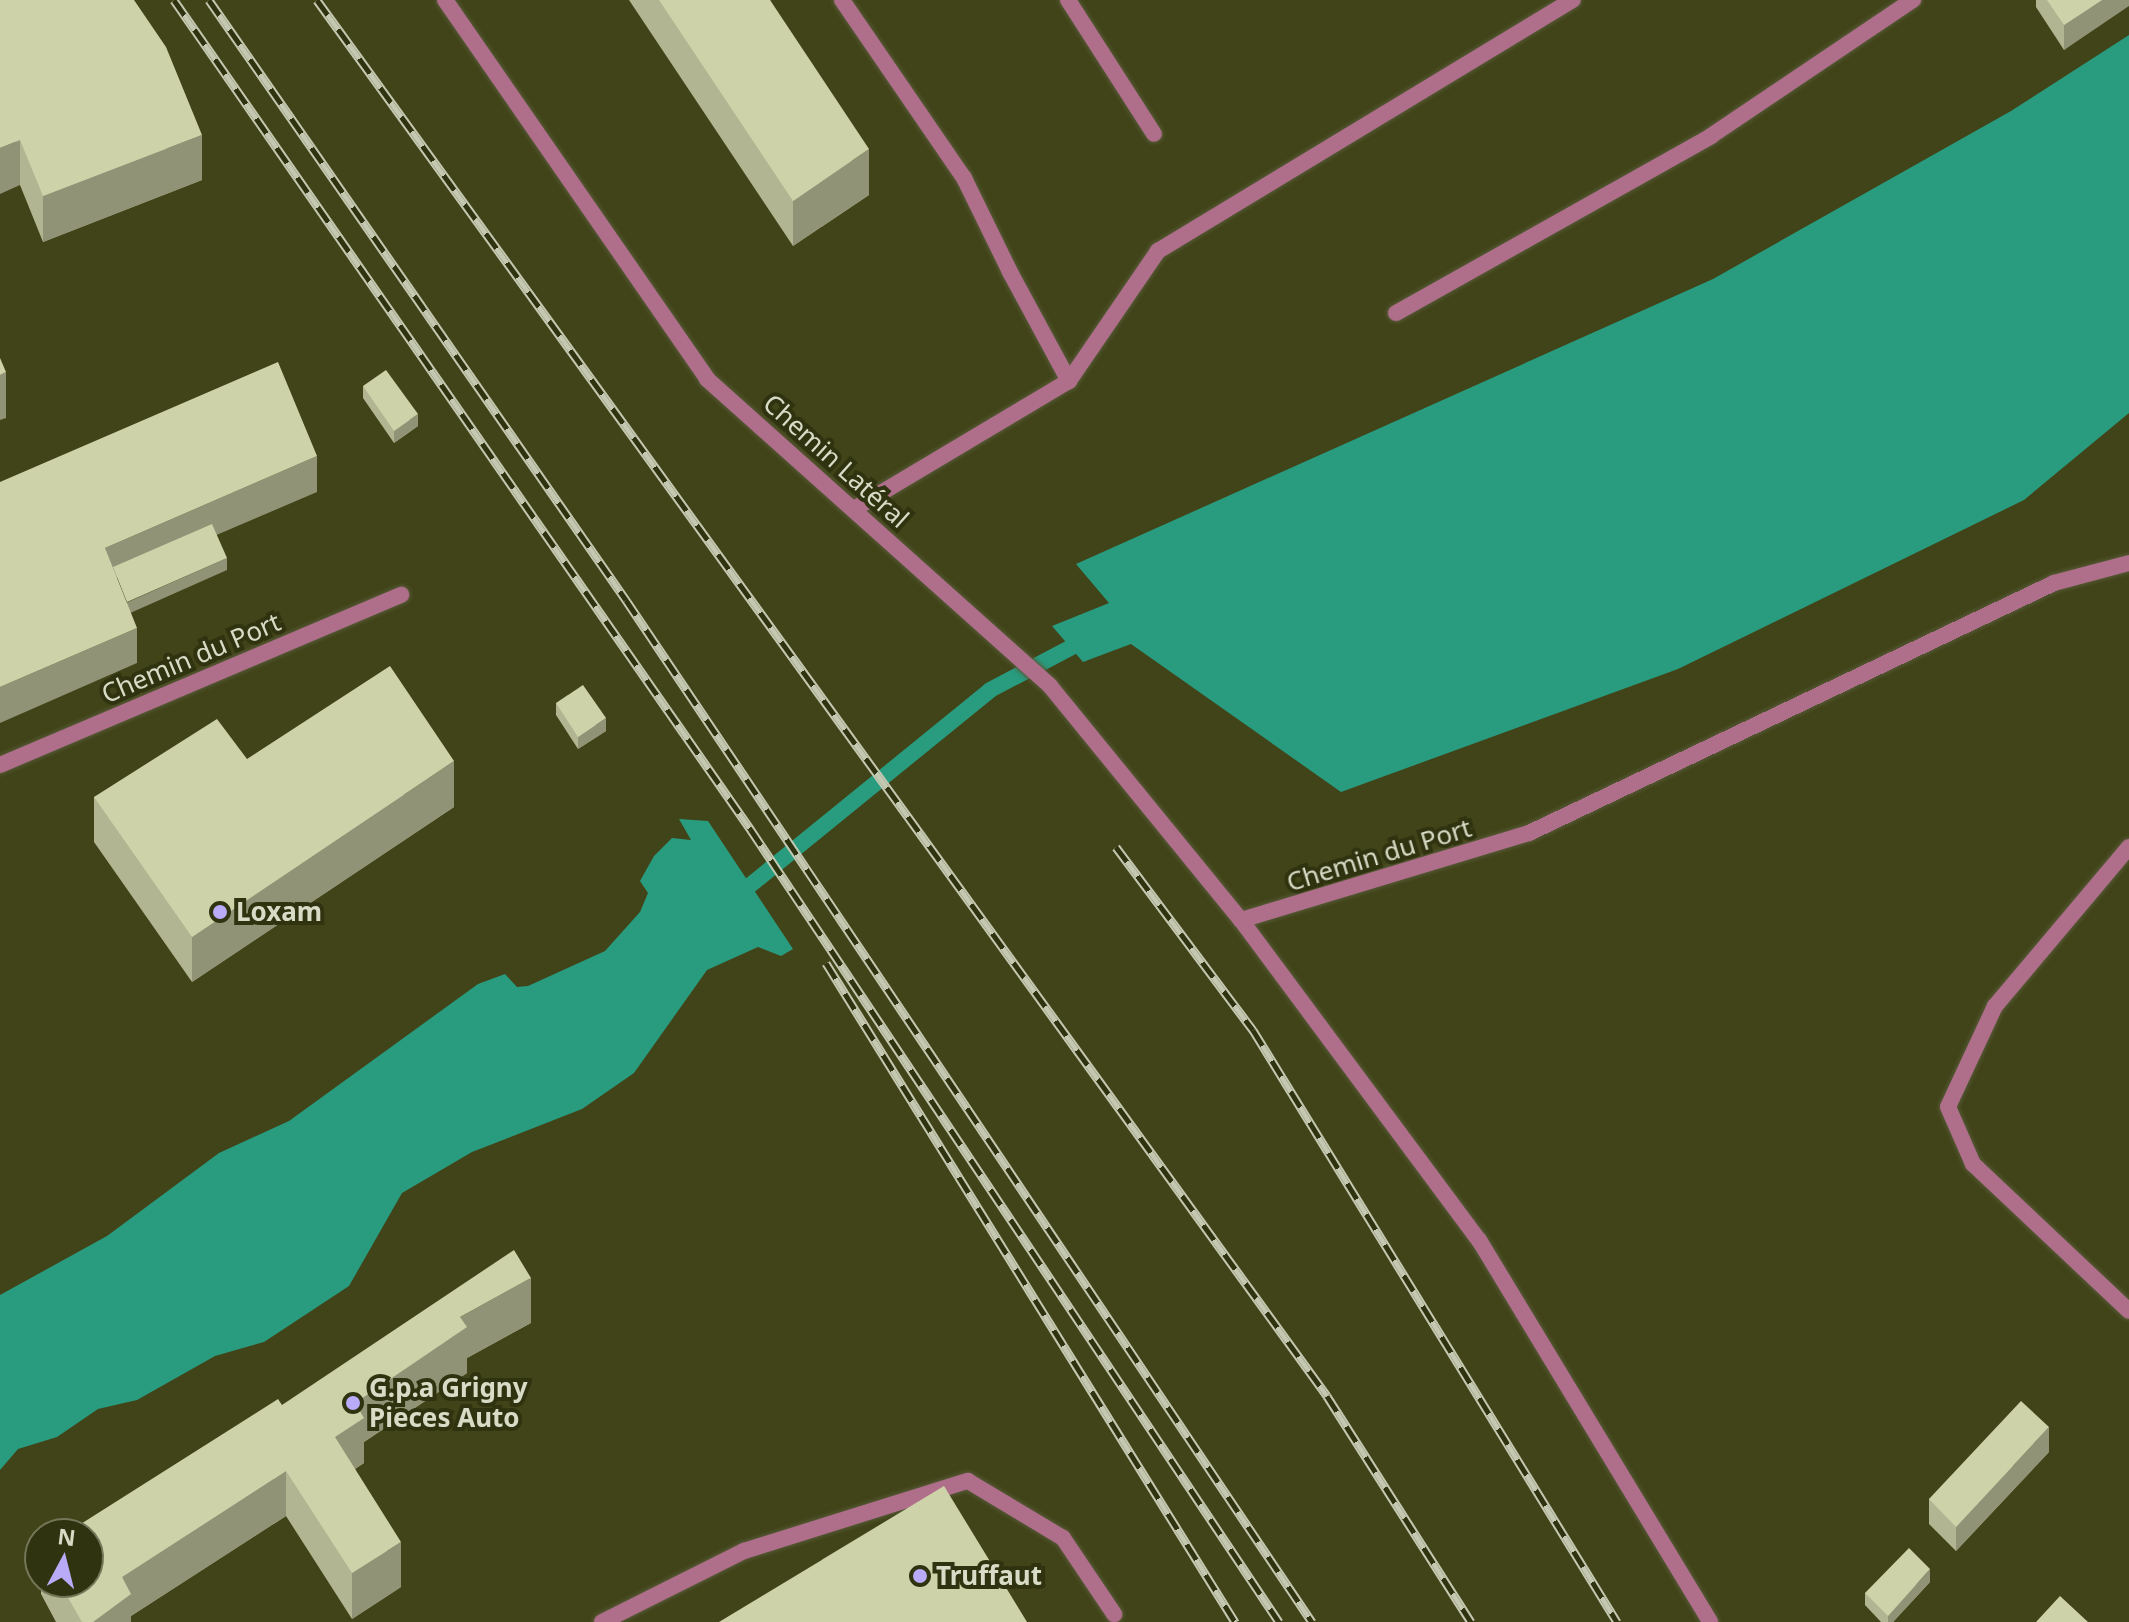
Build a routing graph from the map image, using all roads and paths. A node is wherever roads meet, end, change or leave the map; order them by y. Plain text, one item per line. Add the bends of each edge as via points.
1 (445, 0) edge
2 (842, 0) edge
3 (1068, 0) edge
4 (1573, 0) edge
5 (1913, 0) edge
6 (1154, 134) dead end
7 (1396, 313) dead end
8 (1069, 381) junction
9 (854, 509) junction
10 (2129, 563) edge
11 (401, 595) dead end
12 (0, 765) edge
13 (2129, 847) edge
14 (1241, 920) junction
15 (2129, 1311) edge
16 (1114, 1614) dead end
17 (602, 1622) edge
18 (1710, 1622) edge

1 - 9 street, Chemin Latéral via 707,379
2 - 8 street via 964,178
3 - 6 street
4 - 8 street via 1158,251
5 - 7 street via 1711,136
8 - 9 street
9 - 14 street, Chemin Latéral via 1050,686
10 - 14 street, Chemin du Port via 2054,583 1529,833
11 - 12 street, Chemin du Port
13 - 15 street via 1995,1006 1948,1107 1973,1164
14 - 18 street, Chemin Latéral via 1479,1240
16 - 17 street via 1063,1538 968,1481 744,1551

